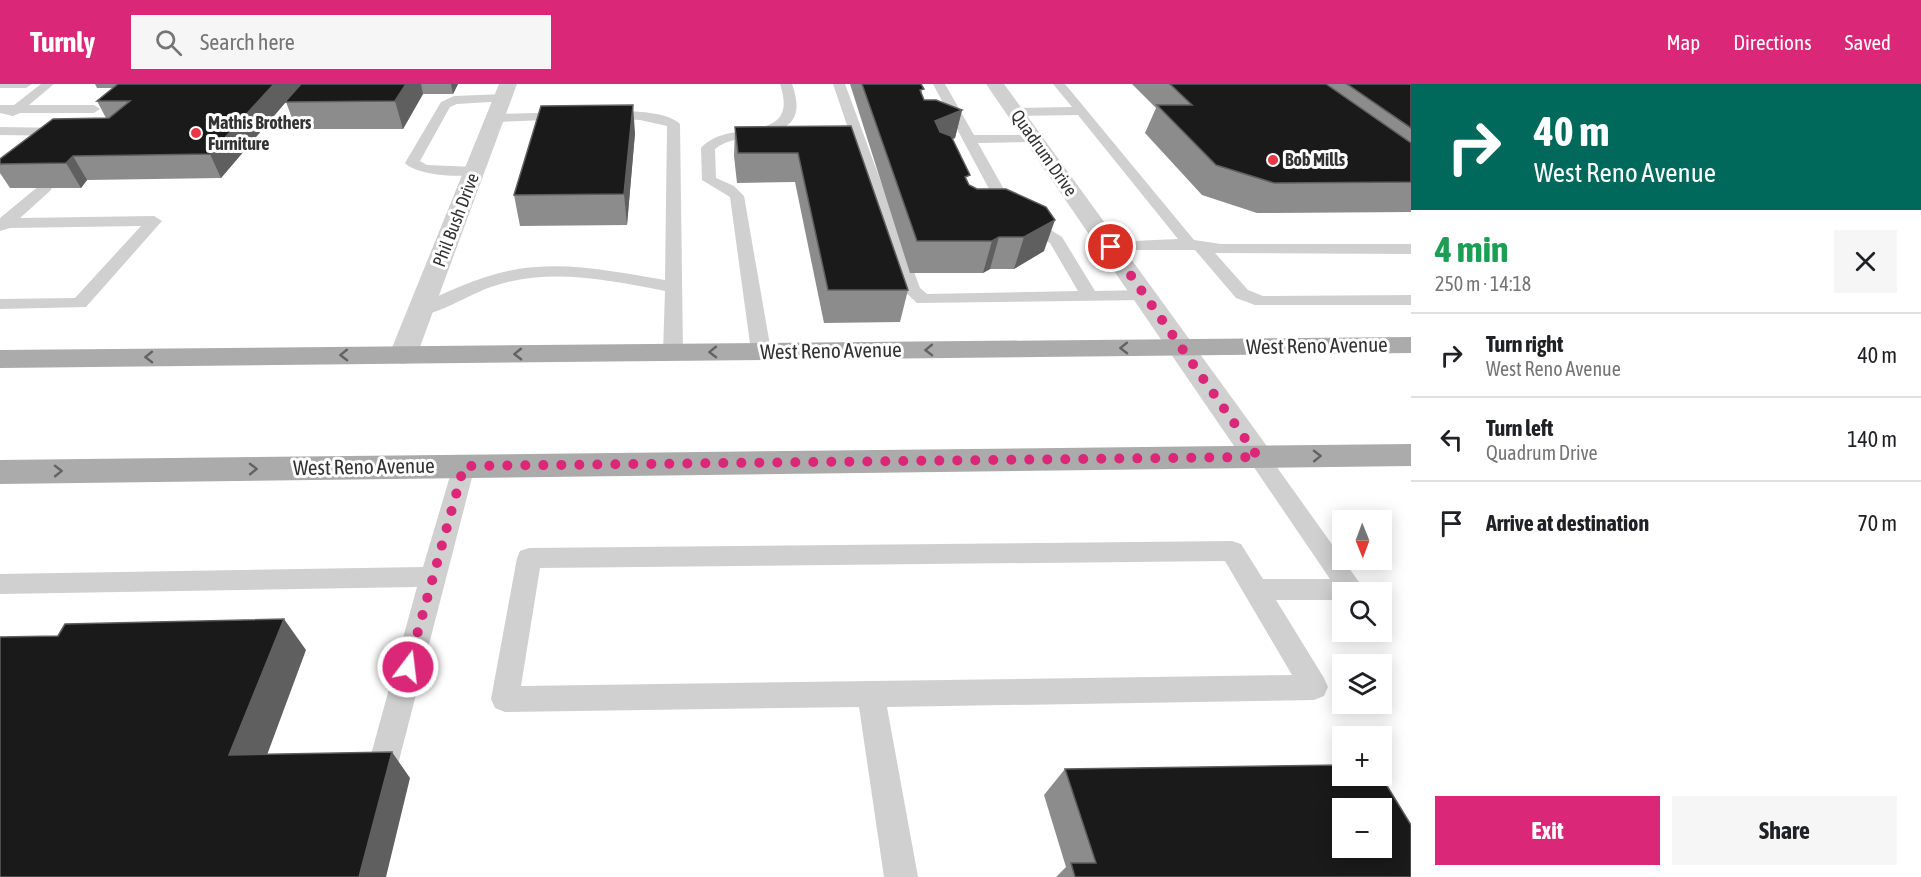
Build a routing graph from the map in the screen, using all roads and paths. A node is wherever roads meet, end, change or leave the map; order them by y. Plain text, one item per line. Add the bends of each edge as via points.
1 (0, 84) edge
2 (26, 84) edge
3 (48, 84) edge
4 (786, 84) edge
5 (839, 84) edge
6 (939, 84) edge
7 (995, 84) edge
8 (1059, 84) edge
9 (502, 100) edge
10 (0, 109) edge
11 (16, 109) junction
12 (94, 109) dead end
13 (1081, 111) junction
14 (1015, 112) junction
15 (0, 122) edge
16 (0, 131) edge
17 (54, 131) junction
18 (84, 133) edge
19 (1034, 138) junction
20 (969, 139) junction
21 (36, 145) edge
22 (475, 171) junction
23 (45, 188) edge
24 (2, 224) edge
25 (1193, 245) junction
26 (1111, 247) junction
27 (1411, 249) edge
28 (673, 287) junction
29 (1146, 295) junction
30 (1090, 296) junction
31 (1411, 300) edge
32 (0, 304) edge
33 (420, 311) junction
34 (1411, 345) edge
35 (1183, 347) junction
36 (761, 351) junction
37 (673, 352) junction
38 (403, 355) junction
39 (0, 359) edge
40 (1411, 455) edge
41 (1258, 457) junction
42 (464, 466) junction
43 (0, 472) edge
44 (432, 577) junction
45 (0, 584) edge
46 (1256, 590) junction
47 (871, 694) junction
48 (370, 812) edge
49 (902, 877) edge

1 - 2 lane
3 - 11 lane
4 - 36 lane via 793,97 792,105 790,114 778,126 766,132 718,140 708,148 709,180 737,196
5 - 30 lane via 916,296
6 - 20 lane
7 - 14 street, Quadrum Drive
8 - 13 lane
9 - 22 street, Phil Bush Drive
9 - 22 lane via 454,100 445,105 412,164 424,169
9 - 28 lane via 660,118 674,124
10 - 11 lane
11 - 12 lane
11 - 15 lane
13 - 14 lane
13 - 25 lane
14 - 19 street, Quadrum Drive
16 - 17 lane
17 - 18 lane
17 - 21 lane
19 - 20 lane
19 - 26 street, Quadrum Drive
20 - 30 lane via 1009,210 1049,232
22 - 33 street, Phil Bush Drive
23 - 24 lane
24 - 32 lane via 154,222 80,303
25 - 26 lane
25 - 27 lane via 1221,249
25 - 31 lane via 1242,294 1261,301
26 - 29 street, Quadrum Drive
28 - 33 lane via 596,273 552,270 517,274 474,286
28 - 37 lane
29 - 30 lane
29 - 35 street, Quadrum Drive
33 - 38 street, Phil Bush Drive
34 - 35 main road, West Reno Avenue
35 -> 36 main road, West Reno Avenue
35 - 41 street, Quadrum Drive
36 -> 37 main road, West Reno Avenue
37 -> 38 main road, West Reno Avenue
38 -> 39 main road, West Reno Avenue
41 -> 40 main road, West Reno Avenue
41 - 42 main road, West Reno Avenue
41 - 46 lane via 1352,589
43 -> 42 main road, West Reno Avenue
42 - 44 lane
44 - 45 lane
44 - 48 lane
46 - 47 lane via 1314,687
46 - 47 lane via 1233,551 529,558 505,699
47 - 49 lane

